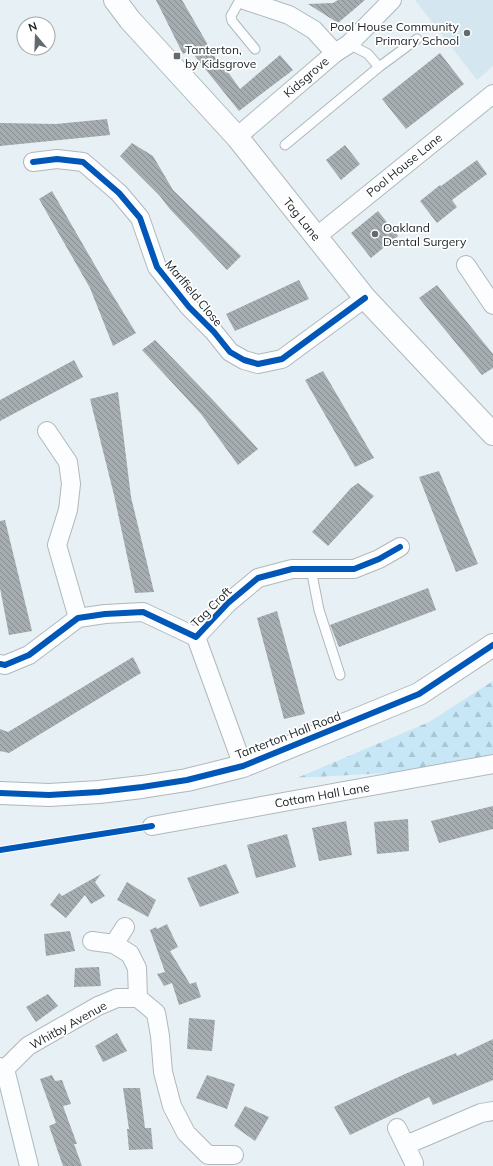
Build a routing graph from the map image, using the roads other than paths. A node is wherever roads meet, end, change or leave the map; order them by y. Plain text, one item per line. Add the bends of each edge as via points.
1 (115, 0) edge
2 (240, 0) edge
3 (244, 0) edge
4 (392, 0) edge
5 (416, 39) dead end
6 (255, 48) dead end
7 (342, 48) junction
8 (379, 67) junction
9 (493, 94) edge
10 (237, 137) junction
11 (285, 145) dead end
12 (32, 162) dead end
13 (316, 237) junction
14 (466, 265) dead end
15 (365, 298) junction
16 (493, 305) edge
17 (47, 431) dead end
18 (493, 434) edge
19 (400, 547) dead end
20 (311, 569) junction
21 (78, 618) junction
22 (196, 637) junction
23 (493, 645) edge
24 (0, 664) edge
25 (340, 675) dead end
26 (493, 764) edge
27 (243, 766) junction
28 (0, 793) edge
29 (152, 826) dead end
30 (125, 927) dead end
31 (92, 941) dead end
32 (114, 944) junction
33 (138, 998) junction
34 (3, 1068) edge
35 (493, 1111) edge
36 (397, 1128) dead end
37 (406, 1145) junction
38 (234, 1155) dead end
39 (206, 1160) edge
40 (414, 1163) dead end
41 (29, 1166) edge

1 - 10 main road, Tag Lane via 130,20
2 - 6 lane via 231,16 232,22
3 - 7 street via 289,15
4 - 7 street, Kidsgrove
5 - 8 lane
7 - 8 lane via 368,54
7 - 10 street, Kidsgrove
8 - 11 lane
9 - 13 street, Pool House Lane
10 - 13 main road, Tag Lane
12 - 15 street, Marlfield Close via 57,159 83,162 118,193 140,218 157,267 230,352 244,360 258,364 282,359
13 - 15 main road, Tag Lane
14 - 16 street
15 - 18 main road, Tag Lane
17 - 21 street via 68,462 71,484 68,510 56,545
19 - 20 street, Tag Croft via 354,569
20 - 22 street, Tag Croft via 292,569 258,578 228,603
20 - 25 lane via 319,610
21 - 22 street, Tag Croft via 143,612
21 - 24 street, Tag Croft via 29,655 5,665
22 - 27 street, Tag Croft
23 - 27 main road, Tanterton Hall Road via 420,694
26 - 29 street, Cottam Hall Lane
27 - 28 main road, Tanterton Hall Road via 187,780 99,792 49,795
30 - 32 street
31 - 32 street
32 - 33 street via 130,954 137,968
33 - 34 street, Whitby Avenue via 117,998 98,1006 28,1046
33 - 39 street via 156,1013 163,1072 172,1106 186,1133
34 - 41 street, Whitby Avenue
35 - 37 street via 481,1113
36 - 37 street
37 - 40 street
38 - 39 street

